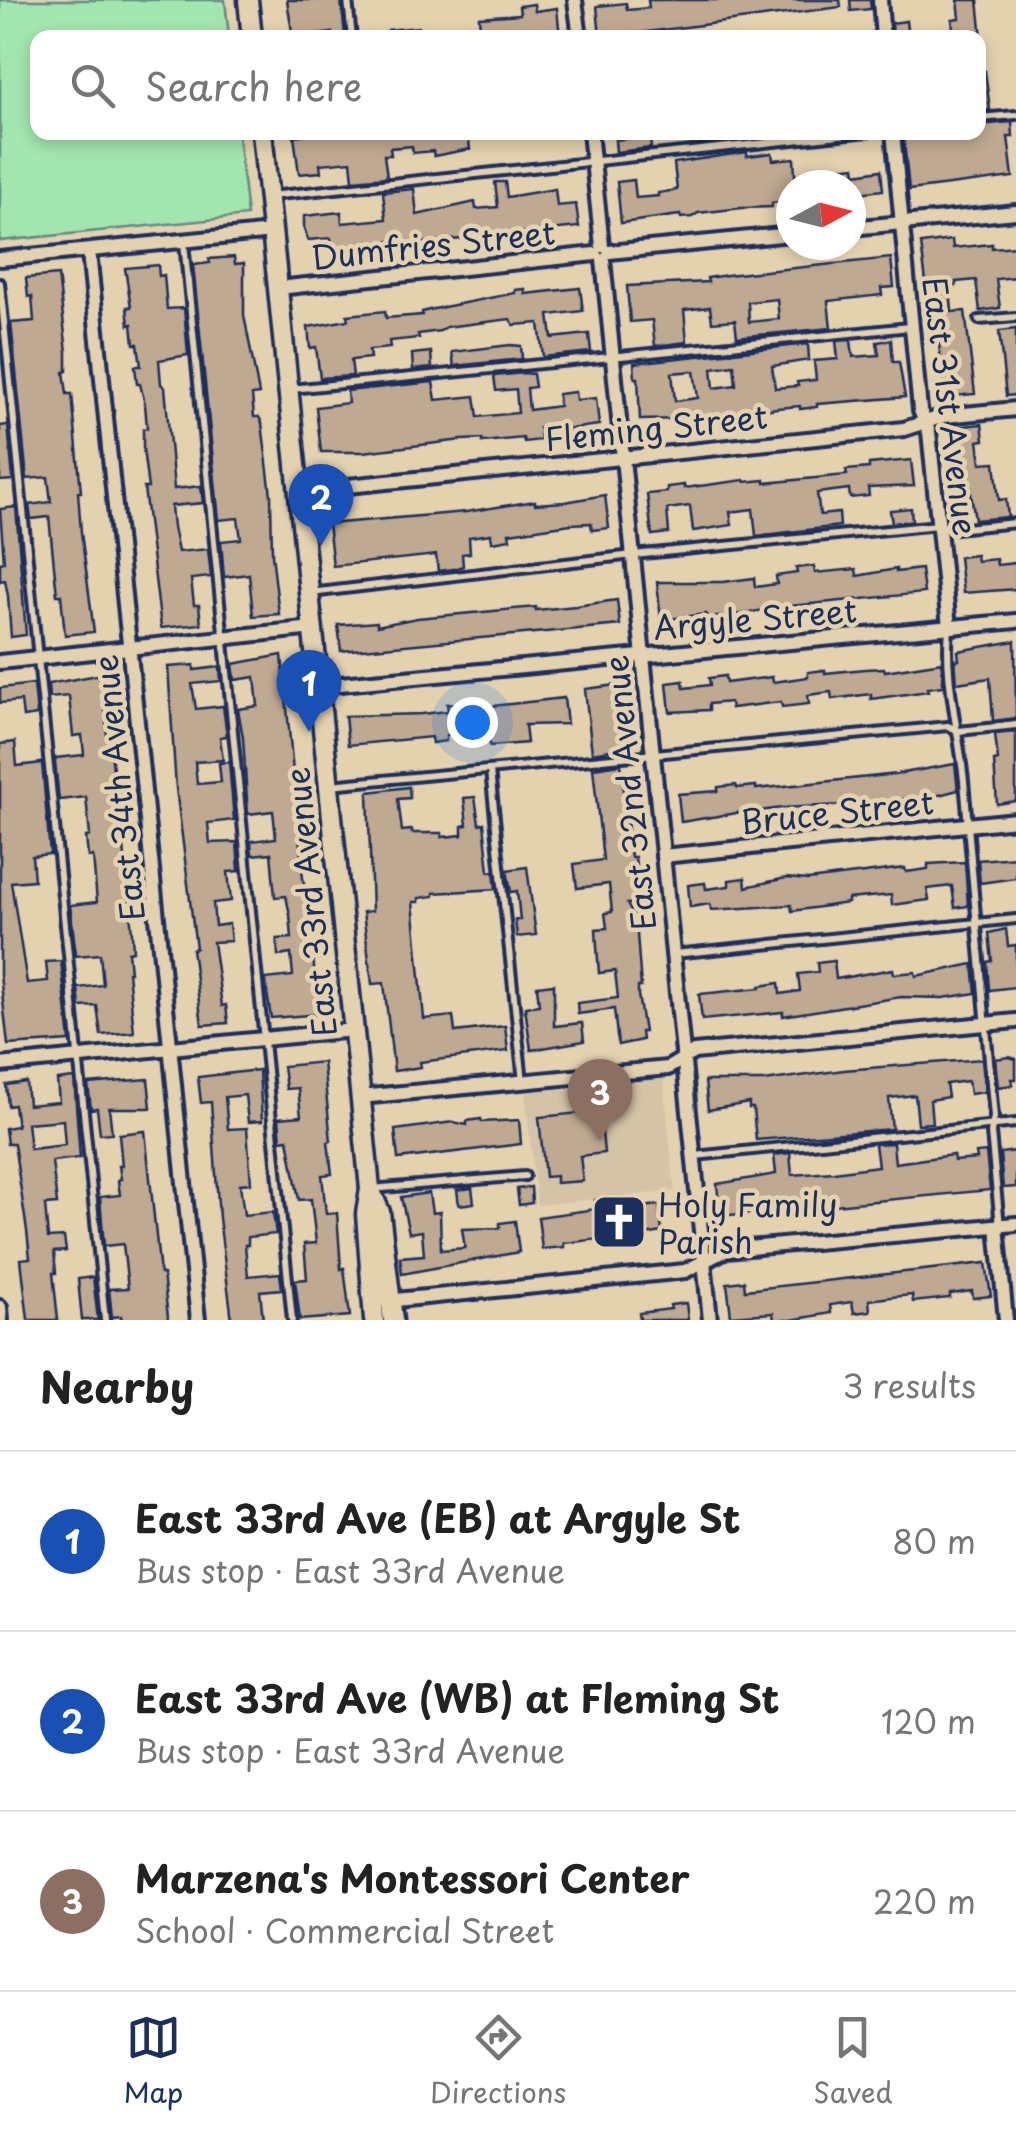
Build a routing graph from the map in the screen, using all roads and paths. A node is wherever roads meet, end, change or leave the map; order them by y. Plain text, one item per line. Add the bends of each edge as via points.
1 (248, 0) edge
2 (348, 0) edge
3 (575, 0) edge
4 (880, 0) edge
5 (251, 30) edge
6 (351, 30) edge
7 (579, 30) edge
8 (883, 30) edge
9 (1016, 115) edge
10 (986, 117) edge
11 (263, 140) edge
12 (591, 140) edge
13 (789, 140) edge
14 (894, 140) edge
15 (593, 160) junction
16 (268, 196) junction
17 (1016, 212) edge
18 (902, 224) junction
19 (866, 227) edge
20 (272, 232) junction
21 (776, 236) edge
22 (184, 242) junction
23 (89, 252) junction
24 (602, 253) junction
25 (0, 259) edge
26 (0, 283) edge
27 (278, 288) junction
28 (1016, 317) edge
29 (979, 320) dead end
30 (911, 327) junction
31 (613, 358) junction
32 (290, 390) junction
33 (1016, 409) edge
34 (926, 423) junction
35 (623, 459) junction
36 (299, 491) junction
37 (1016, 523) edge
38 (938, 526) junction
39 (633, 555) junction
40 (309, 593) junction
41 (1016, 621) edge
42 (949, 627) junction
43 (313, 628) junction
44 (222, 639) junction
45 (132, 648) junction
46 (642, 656) junction
47 (38, 658) junction
48 (0, 662) edge
49 (319, 686) junction
50 (1016, 725) edge
51 (959, 731) junction
52 (652, 754) junction
53 (490, 771) junction
54 (328, 785) junction
55 (1016, 820) edge
56 (968, 825) junction
57 (663, 856) junction
58 (1016, 918) edge
59 (978, 922) junction
60 (673, 954) junction
61 (1016, 1021) edge
62 (986, 1024) junction
63 (353, 1030) junction
64 (263, 1038) junction
65 (171, 1047) junction
66 (78, 1056) junction
67 (683, 1059) junction
68 (0, 1065) edge
69 (523, 1084) junction
70 (360, 1097) junction
71 (1016, 1124) edge
72 (992, 1126) junction
73 (693, 1156) junction
74 (525, 1176) dead end
75 (370, 1189) junction
76 (1016, 1224) edge
77 (999, 1226) junction
78 (704, 1261) junction
79 (0, 1306) edge
80 (379, 1308) edge
81 (2, 1320) edge
82 (105, 1320) edge
83 (198, 1320) edge
84 (292, 1320) edge
85 (393, 1320) edge
86 (710, 1320) edge
87 (1006, 1320) edge

1 - 5 street
2 - 6 lane
3 - 7 street
4 - 8 street
9 - 10 lane
11 - 16 street, East 33rd Avenue
12 - 15 street, East 32nd Avenue
13 - 15 lane
14 - 18 street, East 31st Avenue
15 - 16 lane
15 - 24 street, East 32nd Avenue
16 - 20 street, East 33rd Avenue
17 - 18 street
18 - 19 street
18 - 30 street, East 31st Avenue
20 - 22 street, Dumfries Street
20 - 27 street, East 33rd Avenue
21 - 24 street, Dumfries Street
22 - 23 street, Dumfries Street
22 - 44 lane
23 - 25 street, Dumfries Street
23 - 45 street, East 34th Avenue
24 - 27 street, Dumfries Street
24 - 31 street, East 32nd Avenue
26 - 47 lane
27 - 32 street, East 33rd Avenue
28 - 29 lane
30 - 31 lane
30 - 34 street, East 31st Avenue
31 - 32 lane
31 - 35 street, East 32nd Avenue
32 - 36 street, East 33rd Avenue
33 - 34 street, Fleming Street
34 - 35 street, Fleming Street
34 - 38 street, East 31st Avenue
35 - 36 street, Fleming Street
35 - 39 street, East 32nd Avenue
36 - 40 street, East 33rd Avenue
37 - 38 lane
38 - 39 lane
38 - 42 street, East 31st Avenue
39 - 40 lane
39 - 46 street, East 32nd Avenue
40 - 43 street, East 33rd Avenue
41 - 42 street, Argyle Street
42 - 46 street, Argyle Street
42 - 51 lane
43 - 44 street
43 - 49 street, East 33rd Avenue
44 - 45 street
44 - 64 lane
45 - 47 street
45 - 65 street, East 34th Avenue
46 - 49 street, Argyle Street
46 - 52 street, East 32nd Avenue
47 - 48 street
47 - 66 lane
49 - 54 street, East 33rd Avenue
50 - 51 lane
51 - 52 lane via 948,726
51 - 56 lane
52 - 53 lane
52 - 57 street, East 32nd Avenue
53 - 54 lane
53 - 69 lane
54 - 63 street, East 33rd Avenue
55 - 56 street, Bruce Street
56 - 57 street, Bruce Street
56 - 59 lane
57 - 60 street, East 32nd Avenue
58 - 59 lane
59 - 60 lane
59 - 62 lane
60 - 67 street, East 32nd Avenue
61 - 62 street
62 - 67 street via 694,1052
62 - 72 lane
63 - 64 street
63 - 70 street, East 33rd Avenue
64 - 65 street
64 - 84 lane
65 - 66 street
65 - 83 street, East 34th Avenue
66 - 68 street
66 - 82 lane
67 - 69 street via 668,1068
67 - 73 street, East 32nd Avenue
69 - 70 street
70 - 75 street, East 33rd Avenue
71 - 72 lane
72 - 73 lane
72 - 77 lane
73 - 78 street, East 32nd Avenue
74 - 75 lane
75 - 80 street, East 33rd Avenue via 380,1212
76 - 77 street
77 - 78 street via 726,1250
77 - 87 street
78 - 80 street via 685,1271
78 - 86 street, East 32nd Avenue
79 - 81 street
80 - 85 street, East 33rd Avenue

